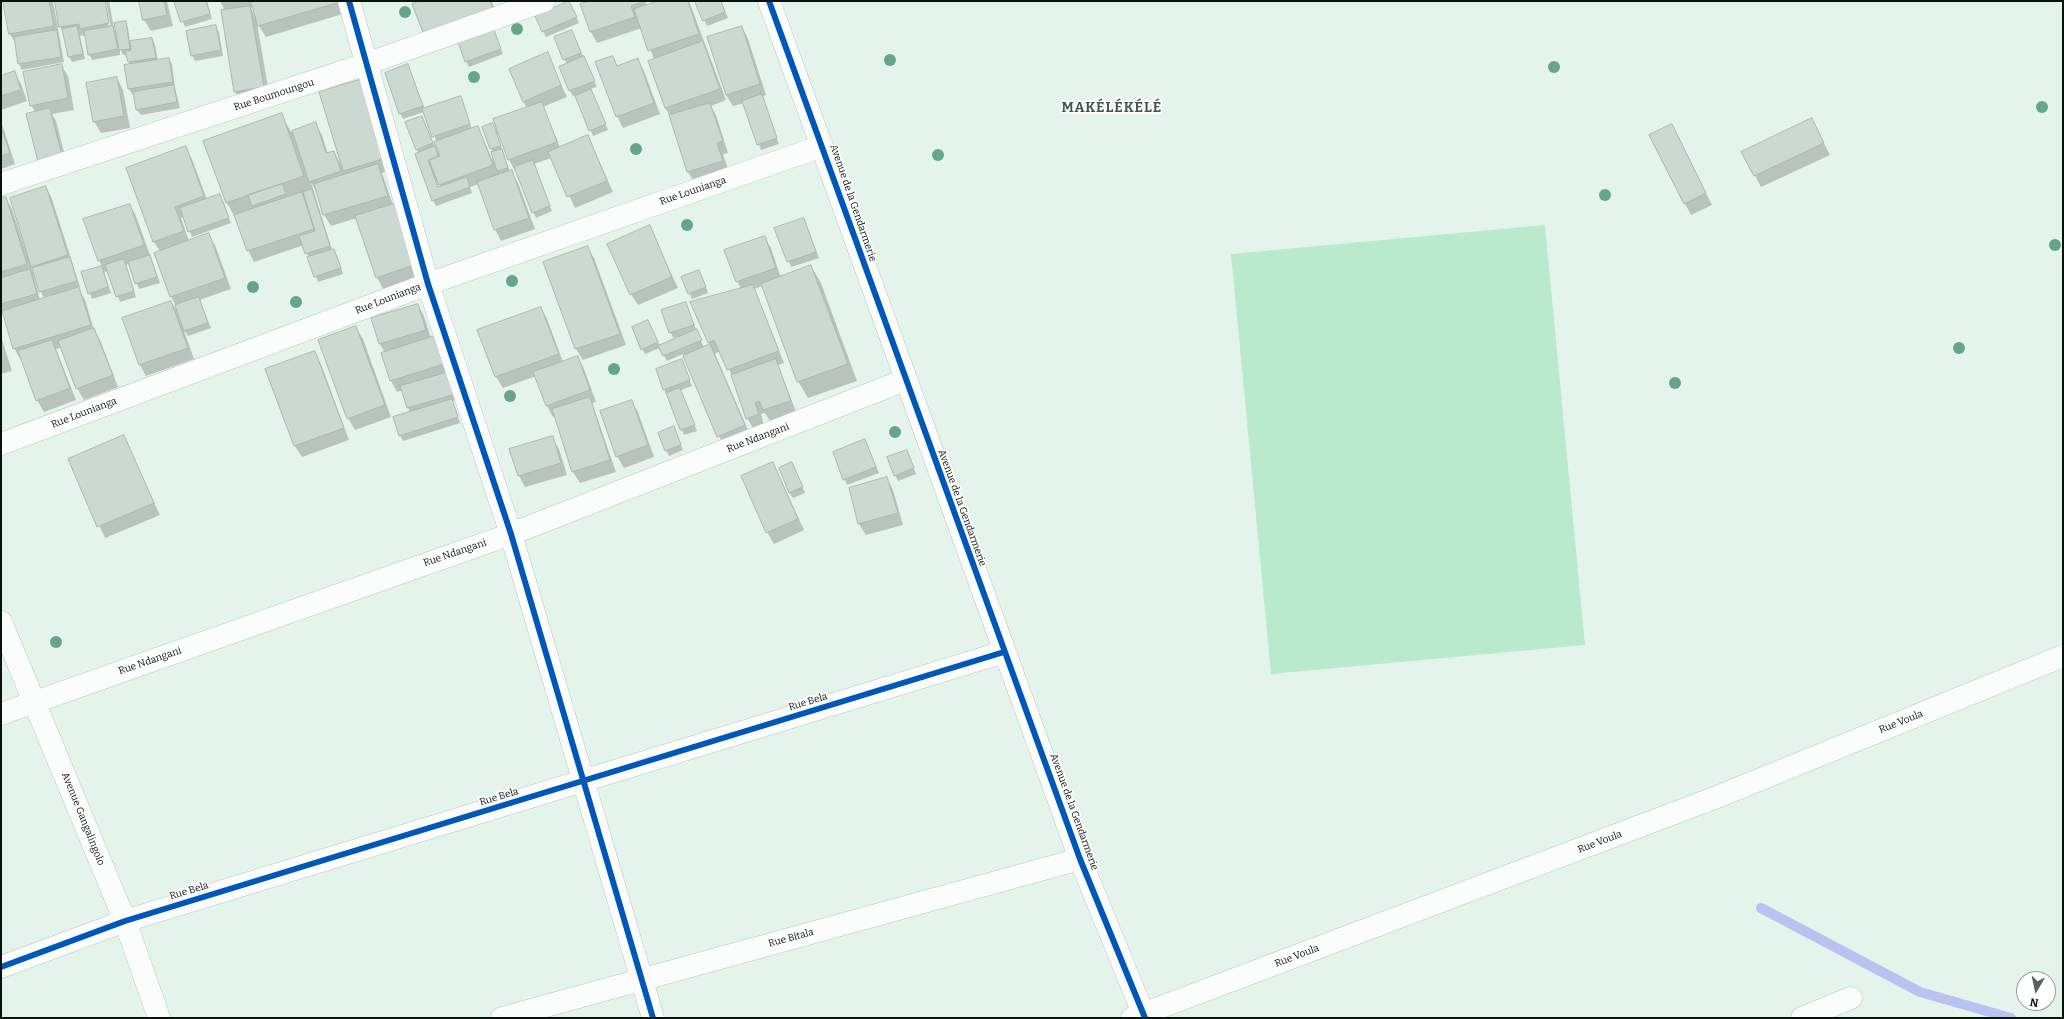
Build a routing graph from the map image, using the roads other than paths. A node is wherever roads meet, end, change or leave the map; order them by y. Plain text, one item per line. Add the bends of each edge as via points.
1 (349, 1) edge
2 (544, 1) edge
3 (769, 1) edge
4 (366, 64) junction
5 (822, 146) junction
6 (1, 184) edge
7 (428, 284) junction
8 (905, 380) junction
9 (1, 444) edge
10 (511, 534) junction
11 (1, 622) edge
12 (1004, 652) junction
13 (2063, 656) edge
14 (35, 702) junction
15 (1, 714) edge
16 (583, 782) junction
17 (1080, 859) junction
18 (125, 921) junction
19 (1, 967) edge
20 (643, 978) junction
21 (1851, 998) dead end
22 (1140, 1017) edge
23 (159, 1018) edge
24 (502, 1018) edge
25 (653, 1018) edge
26 (1802, 1018) edge

1 - 4 street
2 - 4 street, Rue Boumoungou
3 - 5 street, Avenue de la Gendarmerie
4 - 6 street, Rue Boumoungou
4 - 7 street
5 - 7 street, Rue Lounianga
5 - 8 street, Avenue de la Gendarmerie
7 - 9 street, Rue Lounianga
7 - 10 street
8 - 10 street, Rue Ndangani
8 - 12 street, Avenue de la Gendarmerie
10 - 14 street, Rue Ndangani
10 - 16 street
11 - 14 street, Avenue Gangalingolo
12 - 16 street, Rue Bela
12 - 17 street, Avenue de la Gendarmerie
13 - 22 street, Rue Voula via 1717,797
14 - 15 street, Rue Ndangani
14 - 18 street, Avenue Gangalingolo
16 - 18 street, Rue Bela
16 - 20 street
17 - 20 street, Rue Bitala
17 - 22 street, Avenue de la Gendarmerie
18 - 19 street, Rue Bela
18 - 23 street, Avenue Gangalingolo
20 - 24 street, Rue Bitala
20 - 25 street
21 - 26 street

